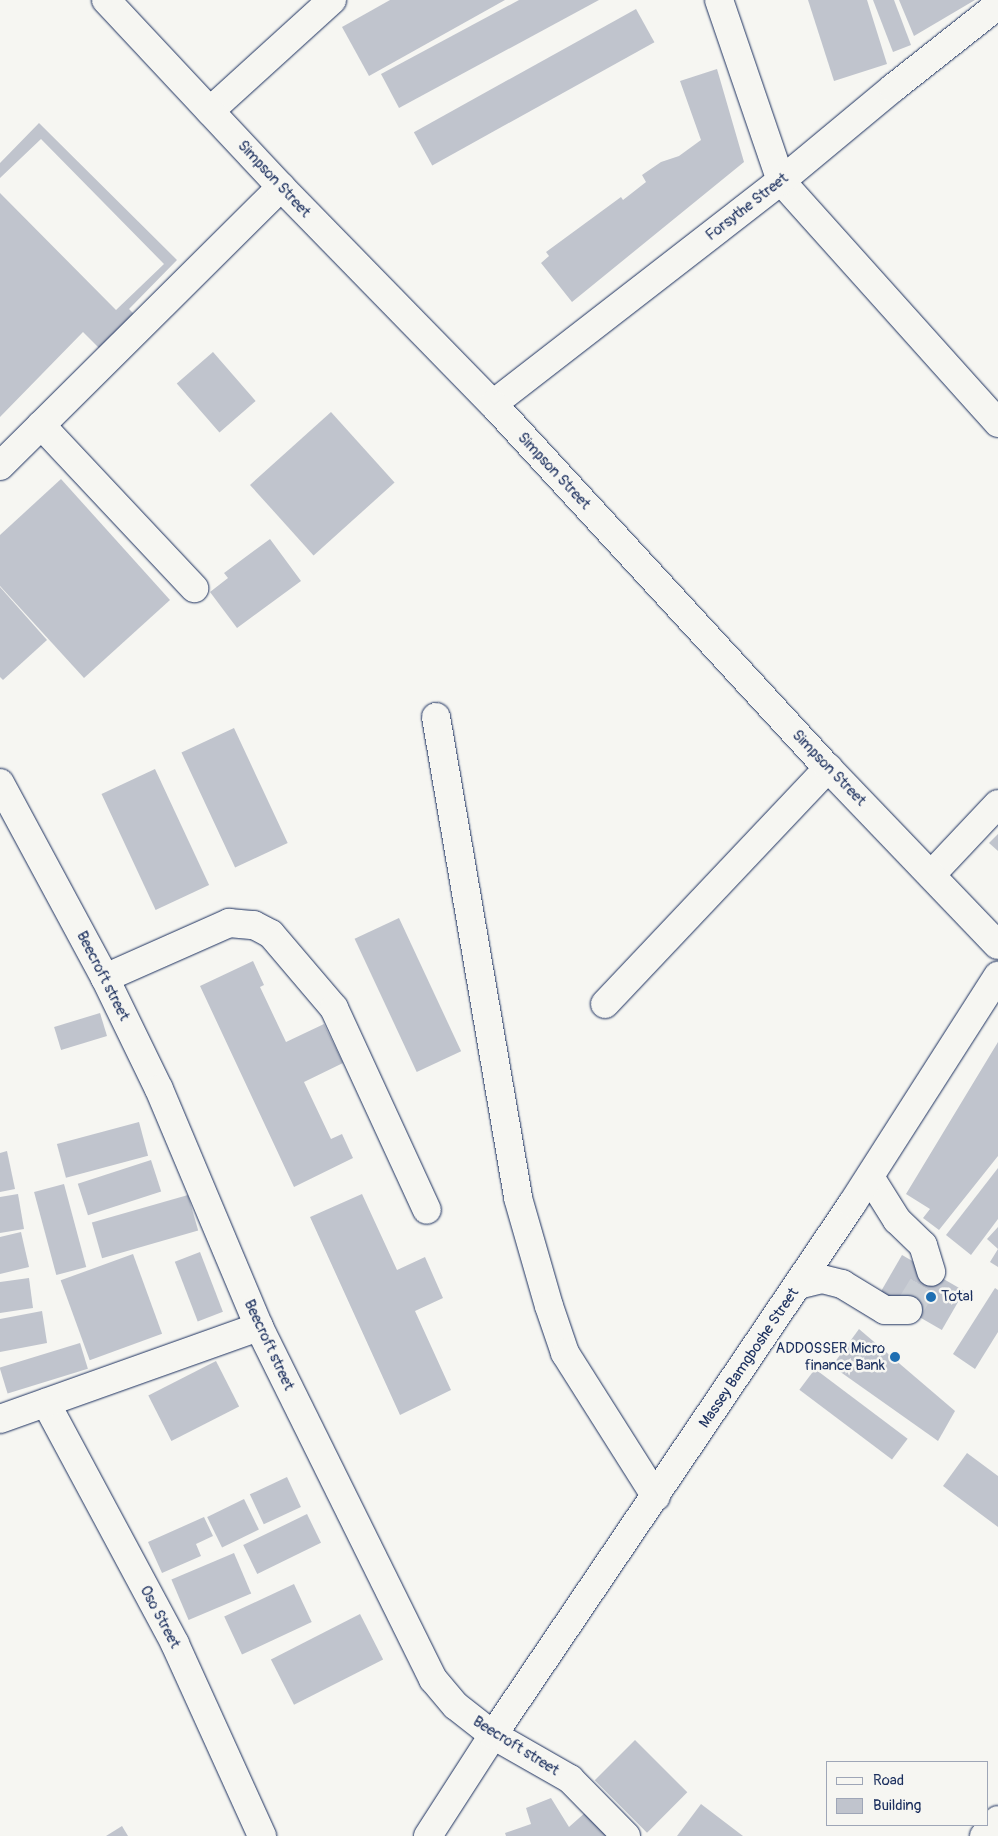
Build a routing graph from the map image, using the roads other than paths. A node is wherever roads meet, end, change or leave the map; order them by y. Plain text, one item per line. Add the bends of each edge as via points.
1 (106, 0) edge
2 (332, 0) edge
3 (719, 0) edge
4 (998, 5) edge
5 (210, 111) junction
6 (780, 181) junction
7 (280, 187) junction
8 (493, 404) junction
9 (998, 423) edge
10 (41, 425) junction
11 (0, 466) edge
12 (194, 588) dead end
13 (436, 717) dead end
14 (828, 768) junction
15 (0, 783) edge
16 (998, 804) edge
17 (932, 874) junction
18 (998, 945) edge
19 (998, 976) edge
20 (105, 978) junction
21 (605, 1004) dead end
22 (870, 1177) junction
23 (427, 1210) dead end
24 (931, 1272) dead end
25 (798, 1285) junction
26 (908, 1310) dead end
27 (259, 1327) junction
28 (46, 1403) junction
29 (0, 1419) edge
30 (656, 1497) junction
31 (493, 1735) junction
32 (998, 1820) edge
33 (262, 1836) edge
34 (428, 1836) edge
35 (626, 1836) edge
36 (984, 1836) edge

1 - 5 street, Simpson Street
2 - 5 street
3 - 6 street
4 - 6 street, Forsythe Street
5 - 7 street, Simpson Street
6 - 8 street, Forsythe Street
6 - 9 street
7 - 8 street, Simpson Street
7 - 10 street
8 - 14 street, Simpson Street
10 - 11 street
10 - 12 street
13 - 30 street via 518,1198 565,1353
14 - 17 street, Simpson Street
14 - 21 street
15 - 20 street, Beecroft street
16 - 17 street
17 - 18 street, Simpson Street
19 - 22 street, Massey Bamgboshe Street
20 - 23 street via 229,923 254,925 271,934 334,1008
20 - 27 street, Beecroft street via 159,1089
22 - 24 street via 897,1220 923,1245
22 - 25 street, Massey Bamgboshe Street
25 - 26 street via 822,1279 842,1284 885,1310
25 - 30 street, Massey Bamgboshe Street
27 - 28 street
27 - 31 street, Beecroft street via 433,1679 456,1706
28 - 29 street
28 - 33 street, Oso Street via 175,1644
30 - 31 street, Massey Bamgboshe Street
31 - 34 street, Massey Bamgboshe Street
31 - 35 street, Beecroft street via 570,1779
32 - 36 street

